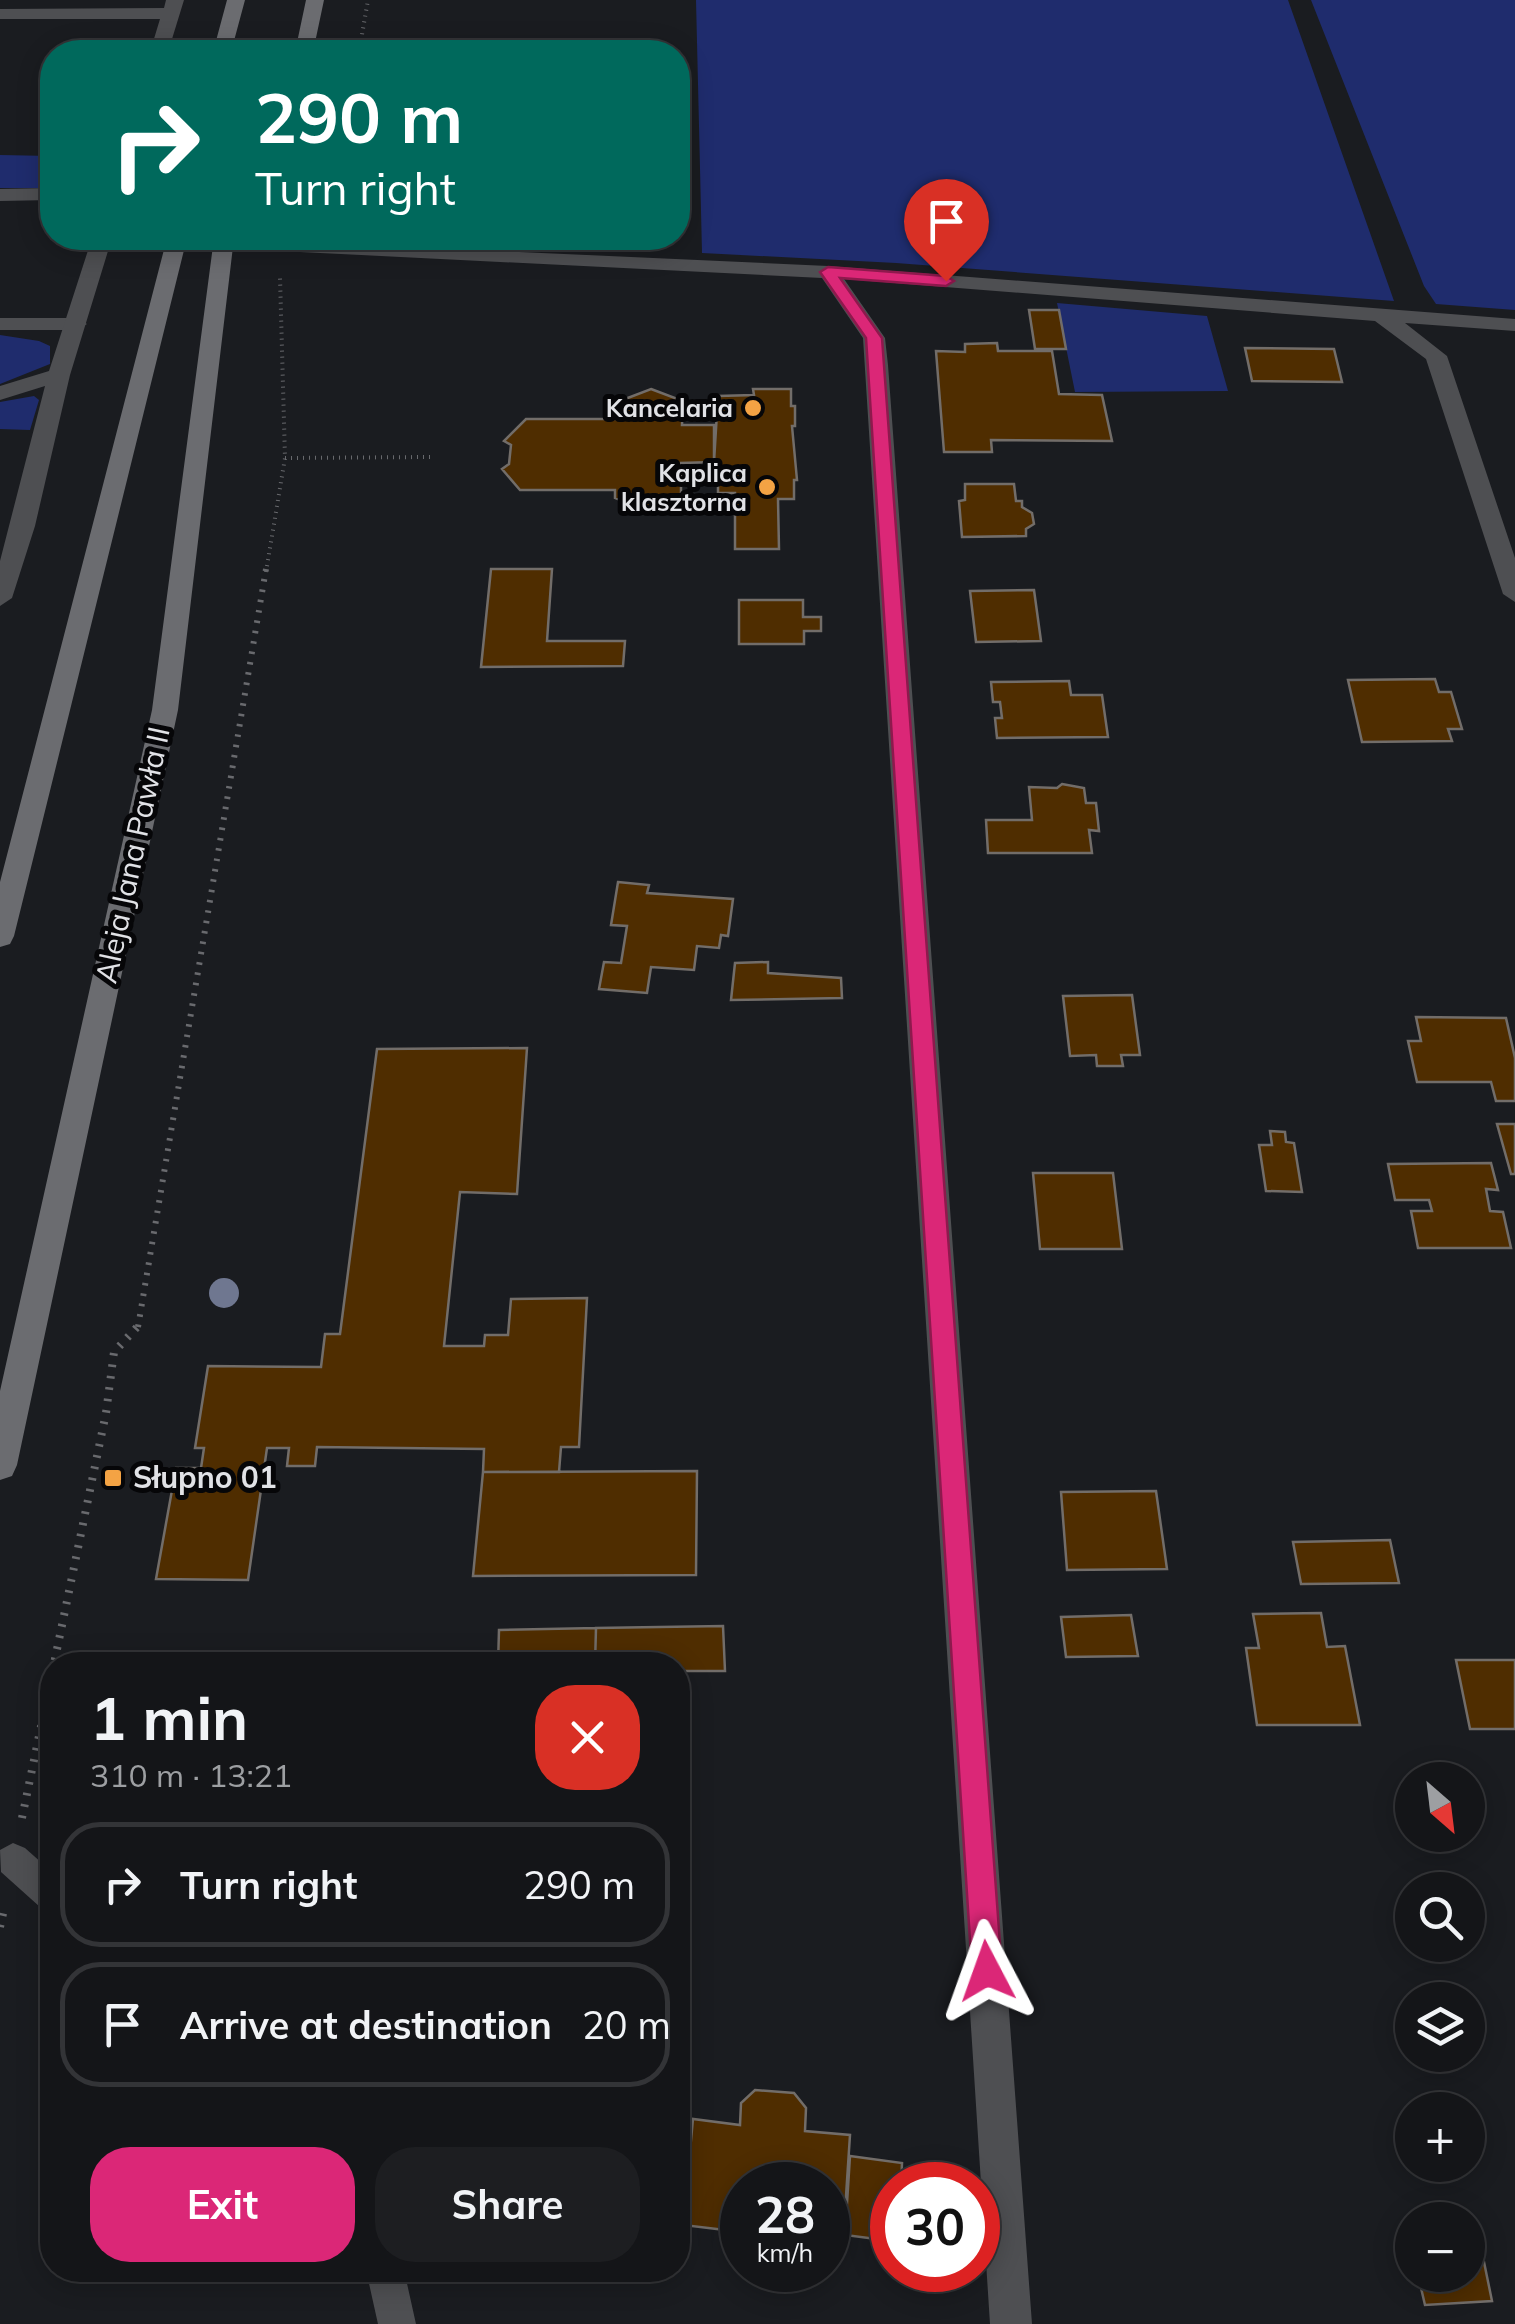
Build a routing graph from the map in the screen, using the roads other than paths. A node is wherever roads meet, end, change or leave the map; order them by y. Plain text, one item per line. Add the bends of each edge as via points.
1 (236, 0) edge
2 (316, 0) edge
3 (174, 6) edge
4 (0, 14) edge
5 (164, 40) edge
6 (225, 40) edge
7 (307, 40) edge
8 (40, 194) edge
9 (0, 195) edge
10 (99, 250) edge
11 (174, 250) edge
12 (221, 250) edge
13 (397, 250) edge
14 (828, 272) junction
15 (1381, 316) junction
16 (0, 324) edge
17 (77, 324) junction
18 (1515, 325) edge
19 (59, 375) junction
20 (0, 393) edge
21 (12, 526) edge
22 (1515, 594) edge
23 (0, 598) edge
24 (0, 936) edge
25 (0, 1465) edge
26 (14, 1860) road end
27 (40, 1884) edge
28 (388, 2282) edge
29 (397, 2324) edge
30 (1011, 2324) edge

1 - 6 main road
2 - 7 main road
3 - 4 street
3 - 5 street
8 - 9 lane
10 - 17 street
11 - 24 main road
12 - 25 main road, Aleja Jana Pawła II via 165,710
13 - 14 street
14 - 15 street
14 - 30 street via 874,338
15 - 18 street
15 - 22 street via 1436,356
16 - 17 lane
17 - 19 street
19 - 20 street
19 - 21 street
21 - 23 street
26 - 27 lane
28 - 29 lane

